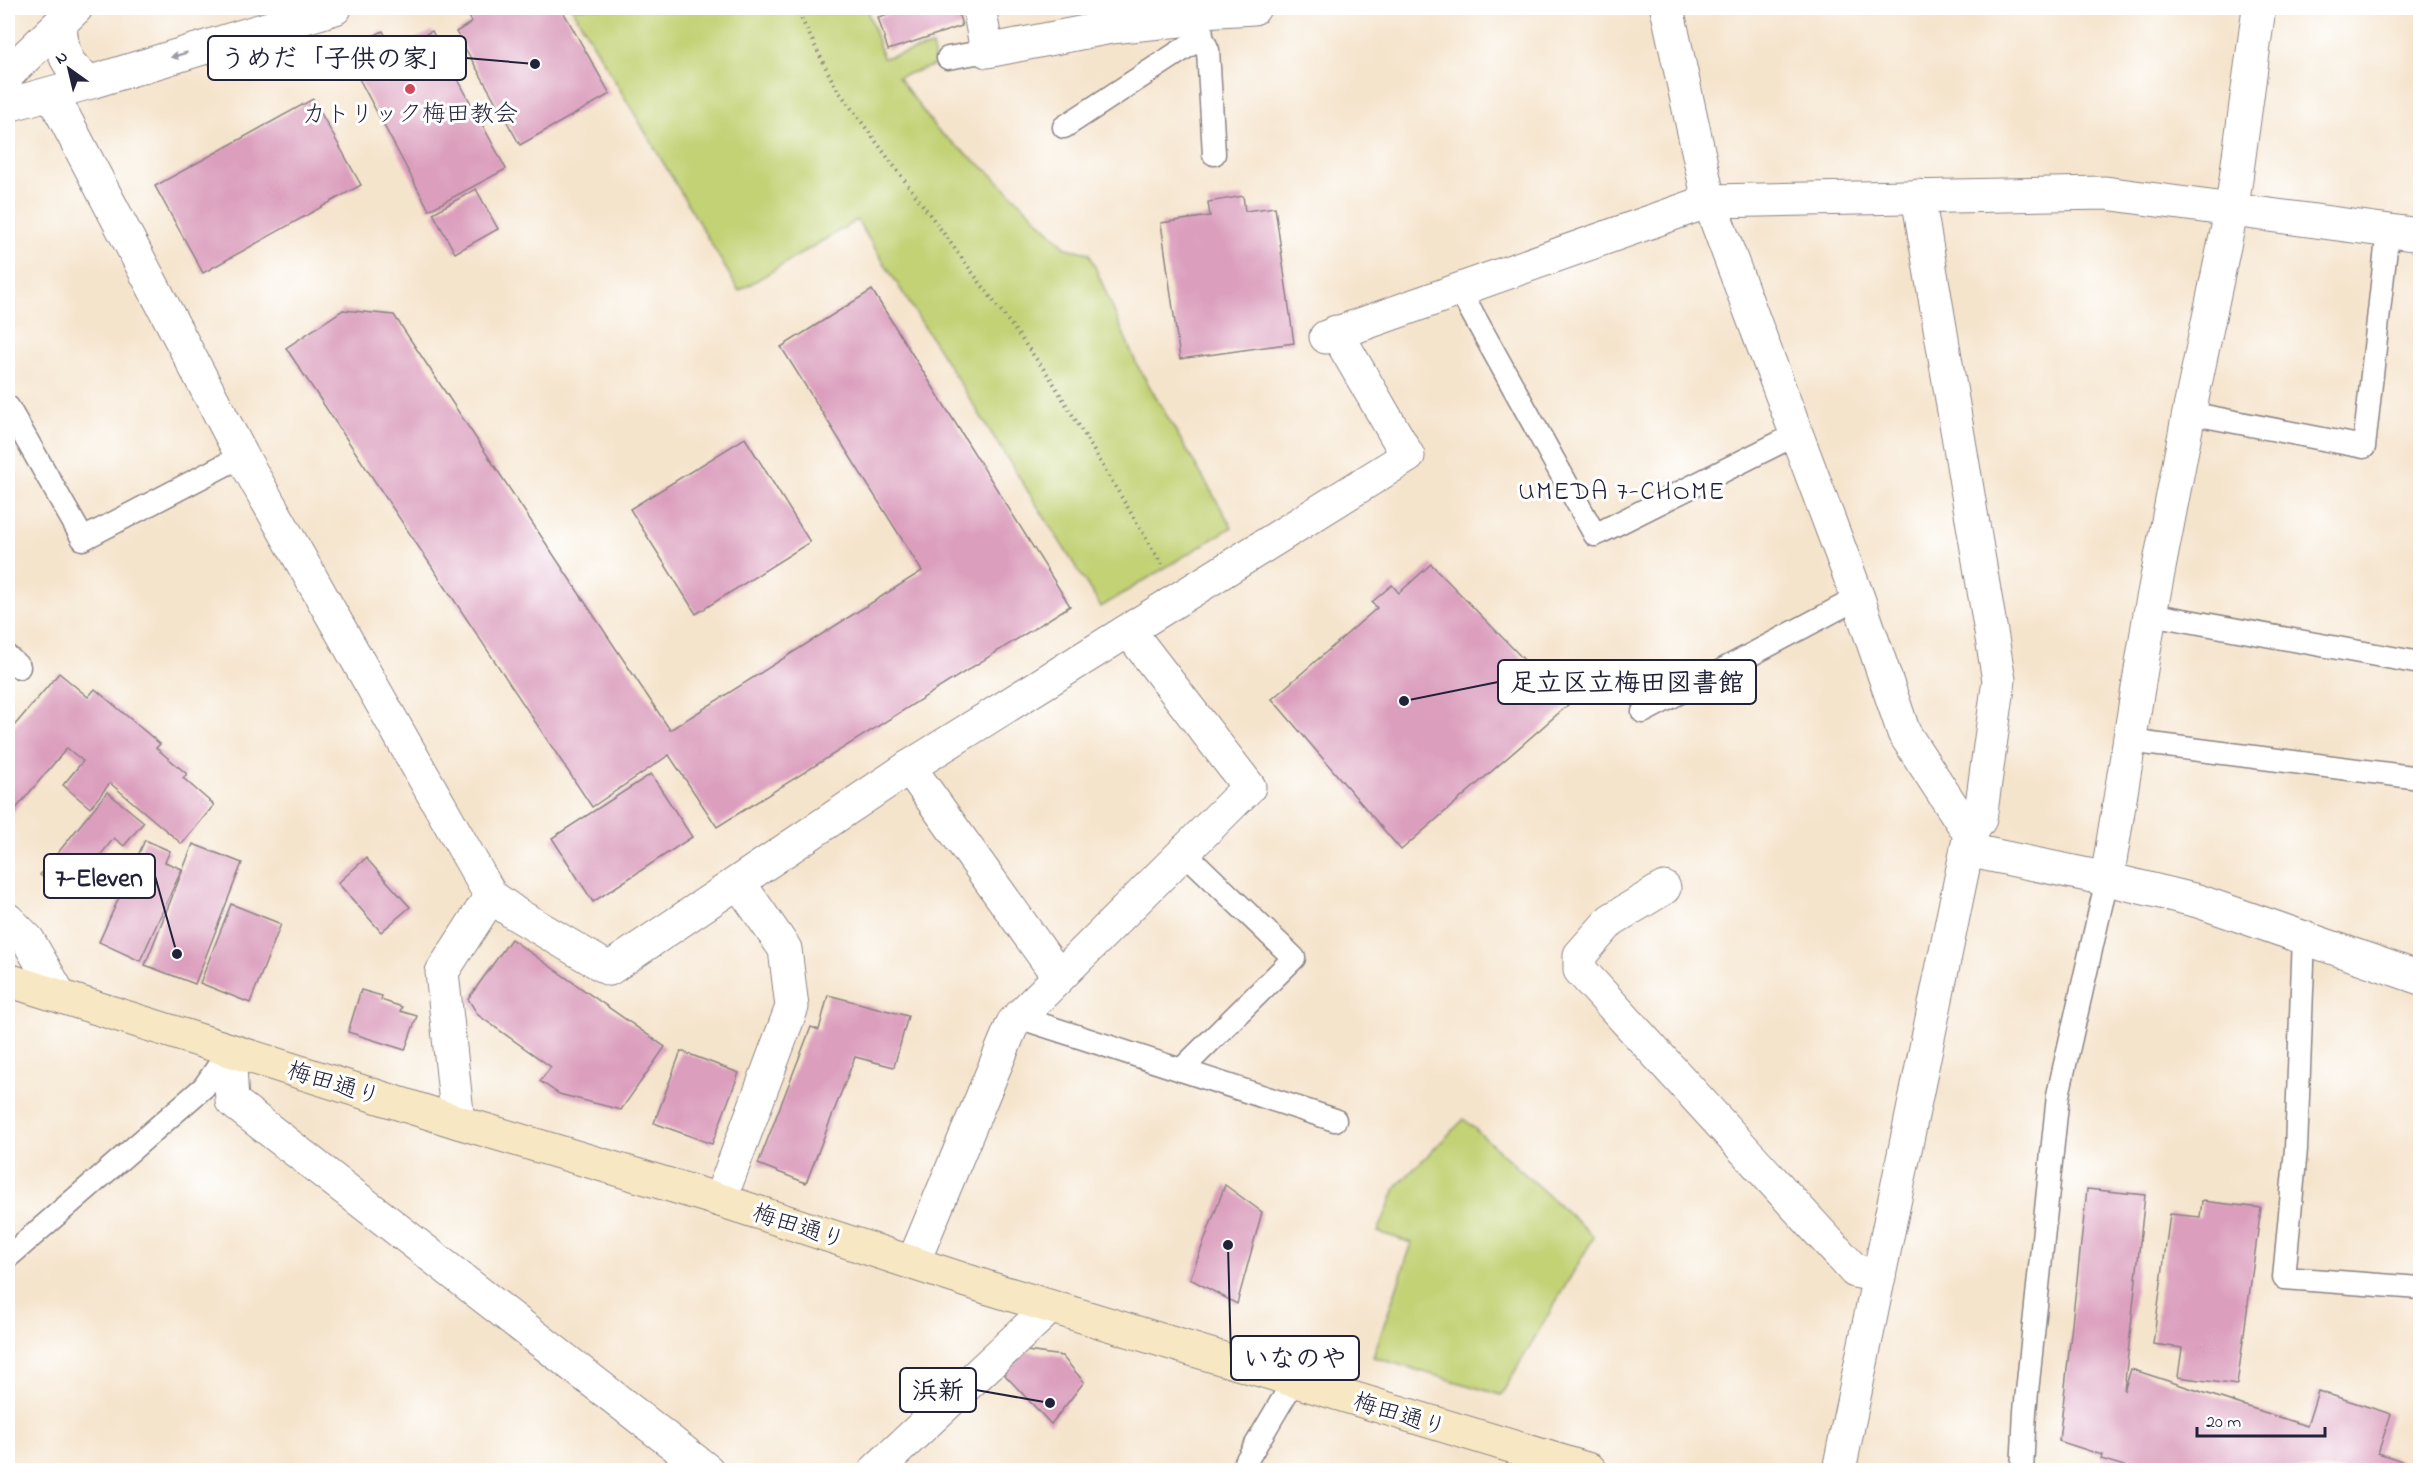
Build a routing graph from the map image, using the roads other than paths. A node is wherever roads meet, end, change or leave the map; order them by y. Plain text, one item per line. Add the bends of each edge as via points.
1 (335, 8) edge
2 (979, 8) edge
3 (1254, 8) edge
4 (1667, 8) edge
5 (2259, 8) edge
6 (68, 16) edge
7 (1201, 19) edge
8 (987, 51) junction
9 (948, 58) dead end
10 (8, 75) edge
11 (92, 82) junction
12 (52, 94) junction
13 (8, 105) edge
14 (1064, 127) dead end
15 (1214, 154) dead end
16 (1918, 196) junction
17 (1708, 201) junction
18 (2232, 208) junction
19 (2388, 231) junction
20 (2421, 235) edge
21 (1459, 289) junction
22 (8, 407) edge
23 (2189, 413) junction
24 (1797, 434) junction
25 (242, 456) junction
26 (1858, 598) junction
27 (2150, 614) junction
28 (1130, 631) junction
29 (2421, 663) edge
30 (1642, 712) dead end
31 (2128, 741) junction
32 (909, 767) junction
33 (2421, 778) edge
34 (1969, 842) junction
35 (1184, 852) junction
36 (2107, 879) junction
37 (739, 883) junction
38 (1664, 888) dead end
39 (491, 896) junction
40 (8, 920) edge
41 (2304, 937) junction
42 (1059, 977) junction
43 (2421, 978) edge
44 (8, 980) edge
45 (60, 996) junction
46 (1018, 1017) junction
47 (229, 1051) junction
48 (1181, 1070) junction
49 (1335, 1120) dead end
50 (458, 1122) junction
51 (720, 1200) junction
52 (8, 1257) edge
53 (913, 1263) junction
54 (1879, 1276) junction
55 (2421, 1288) edge
56 (1050, 1307) junction
57 (1293, 1382) junction
58 (707, 1470) edge
59 (876, 1470) edge
60 (1241, 1470) edge
61 (1590, 1470) edge
62 (1839, 1470) edge
63 (2022, 1470) edge

1 -> 11 street
2 - 8 street
3 - 7 street
4 - 17 street
5 - 18 street
6 - 10 street
6 - 11 street via 62,49 78,74
7 - 8 street via 1111,27
7 - 14 lane
7 - 15 lane via 1208,50
8 - 9 lane
11 - 12 street
12 - 13 street
12 - 25 street
16 - 17 street
16 - 18 street via 2105,193
16 - 34 street via 1999,680 1980,819
17 - 21 street
17 - 24 street
18 - 19 street
18 - 23 street
19 - 20 street
19 - 23 lane via 2364,447
21 - 24 lane via 1595,535
21 - 28 street via 1331,334 1408,456
22 - 25 lane via 83,539
23 - 27 street
24 - 26 street
25 - 39 street
26 - 30 lane
26 - 34 street via 1904,733
27 - 29 lane
27 - 31 street
28 - 32 street
28 - 35 street via 1249,788
31 - 33 lane
31 - 36 street
32 - 37 street
32 - 42 street
34 - 36 street
34 - 54 street
35 - 42 street
35 - 48 lane via 1294,958
36 - 41 street via 2198,901
36 - 63 lane via 2058,1095
37 - 39 street via 609,969
37 - 51 street via 785,950 792,1006
38 - 54 street via 1611,920 1580,954 1580,970 1855,1271
39 - 50 street via 442,972
40 - 45 street via 28,939
41 - 43 street
41 - 55 lane via 2296,1149 2284,1278
42 - 46 street
44 - 45 street, 梅田通り
45 - 47 street, 梅田通り
46 - 48 lane
46 - 53 street
47 - 50 street, 梅田通り
47 - 52 lane via 204,1086
47 - 58 street via 232,1101
48 - 49 lane
50 - 51 street, 梅田通り
51 - 53 street, 梅田通り
53 - 56 street, 梅田通り
54 - 62 street
56 - 57 street, 梅田通り
56 - 59 street
57 - 60 lane
57 - 61 street, 梅田通り

